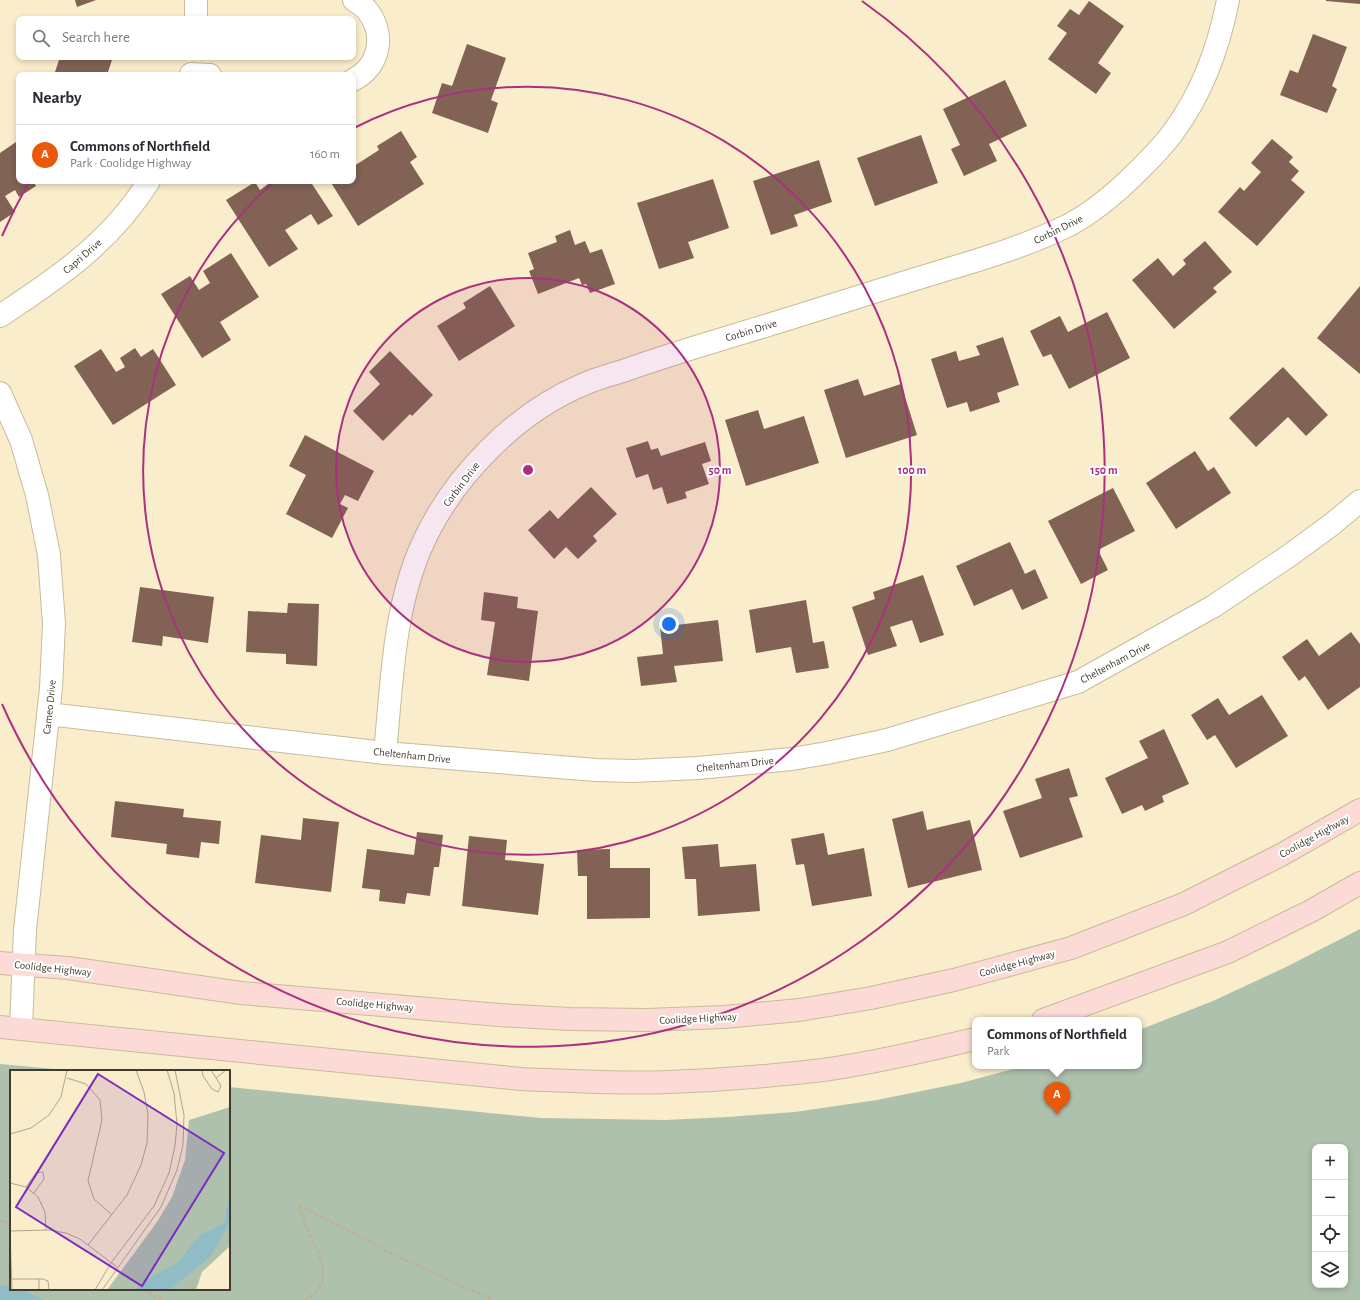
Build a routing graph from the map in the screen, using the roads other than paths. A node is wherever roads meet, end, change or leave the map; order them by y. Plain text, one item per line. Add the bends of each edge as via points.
1 (196, 0) edge
2 (354, 0) edge
3 (1228, 0) edge
4 (196, 16) edge
5 (356, 78) edge
6 (147, 184) edge
7 (0, 316) edge
8 (0, 393) edge
9 (1360, 501) edge
10 (48, 714) junction
11 (385, 753) junction
12 (1360, 810) edge
13 (1360, 883) edge
14 (0, 964) edge
15 (23, 965) junction
16 (1051, 1017) edge
17 (10, 1027) edge
18 (972, 1040) edge

1 - 4 street
2 - 5 street via 366,9 374,21 379,43 372,64
3 - 11 street, Corbin Drive via 1224,23 1206,76 1174,131 1114,195 1070,225 1012,249 656,359 582,385 557,398 498,440 455,490 422,545 400,614
6 - 7 street, Capri Drive via 113,229 85,256
8 - 10 street, Cameo Drive via 21,440 44,525 49,555 54,624
9 - 11 street, Cheltenham Drive via 1290,555 1214,606 1078,682 887,740 792,759 669,770 561,768
10 - 11 street, Cheltenham Drive
10 - 15 street, Cameo Drive
12 - 15 main road, Coolidge Highway via 1281,855 1184,904 1071,948 954,980 871,998 798,1010 724,1017 647,1020 500,1015 241,993 68,968
13 - 16 main road via 1311,911 1228,952
14 - 15 main road, Coolidge Highway
15 - 17 street, Cameo Drive
17 - 18 main road via 521,1079 595,1082 668,1082 824,1070

